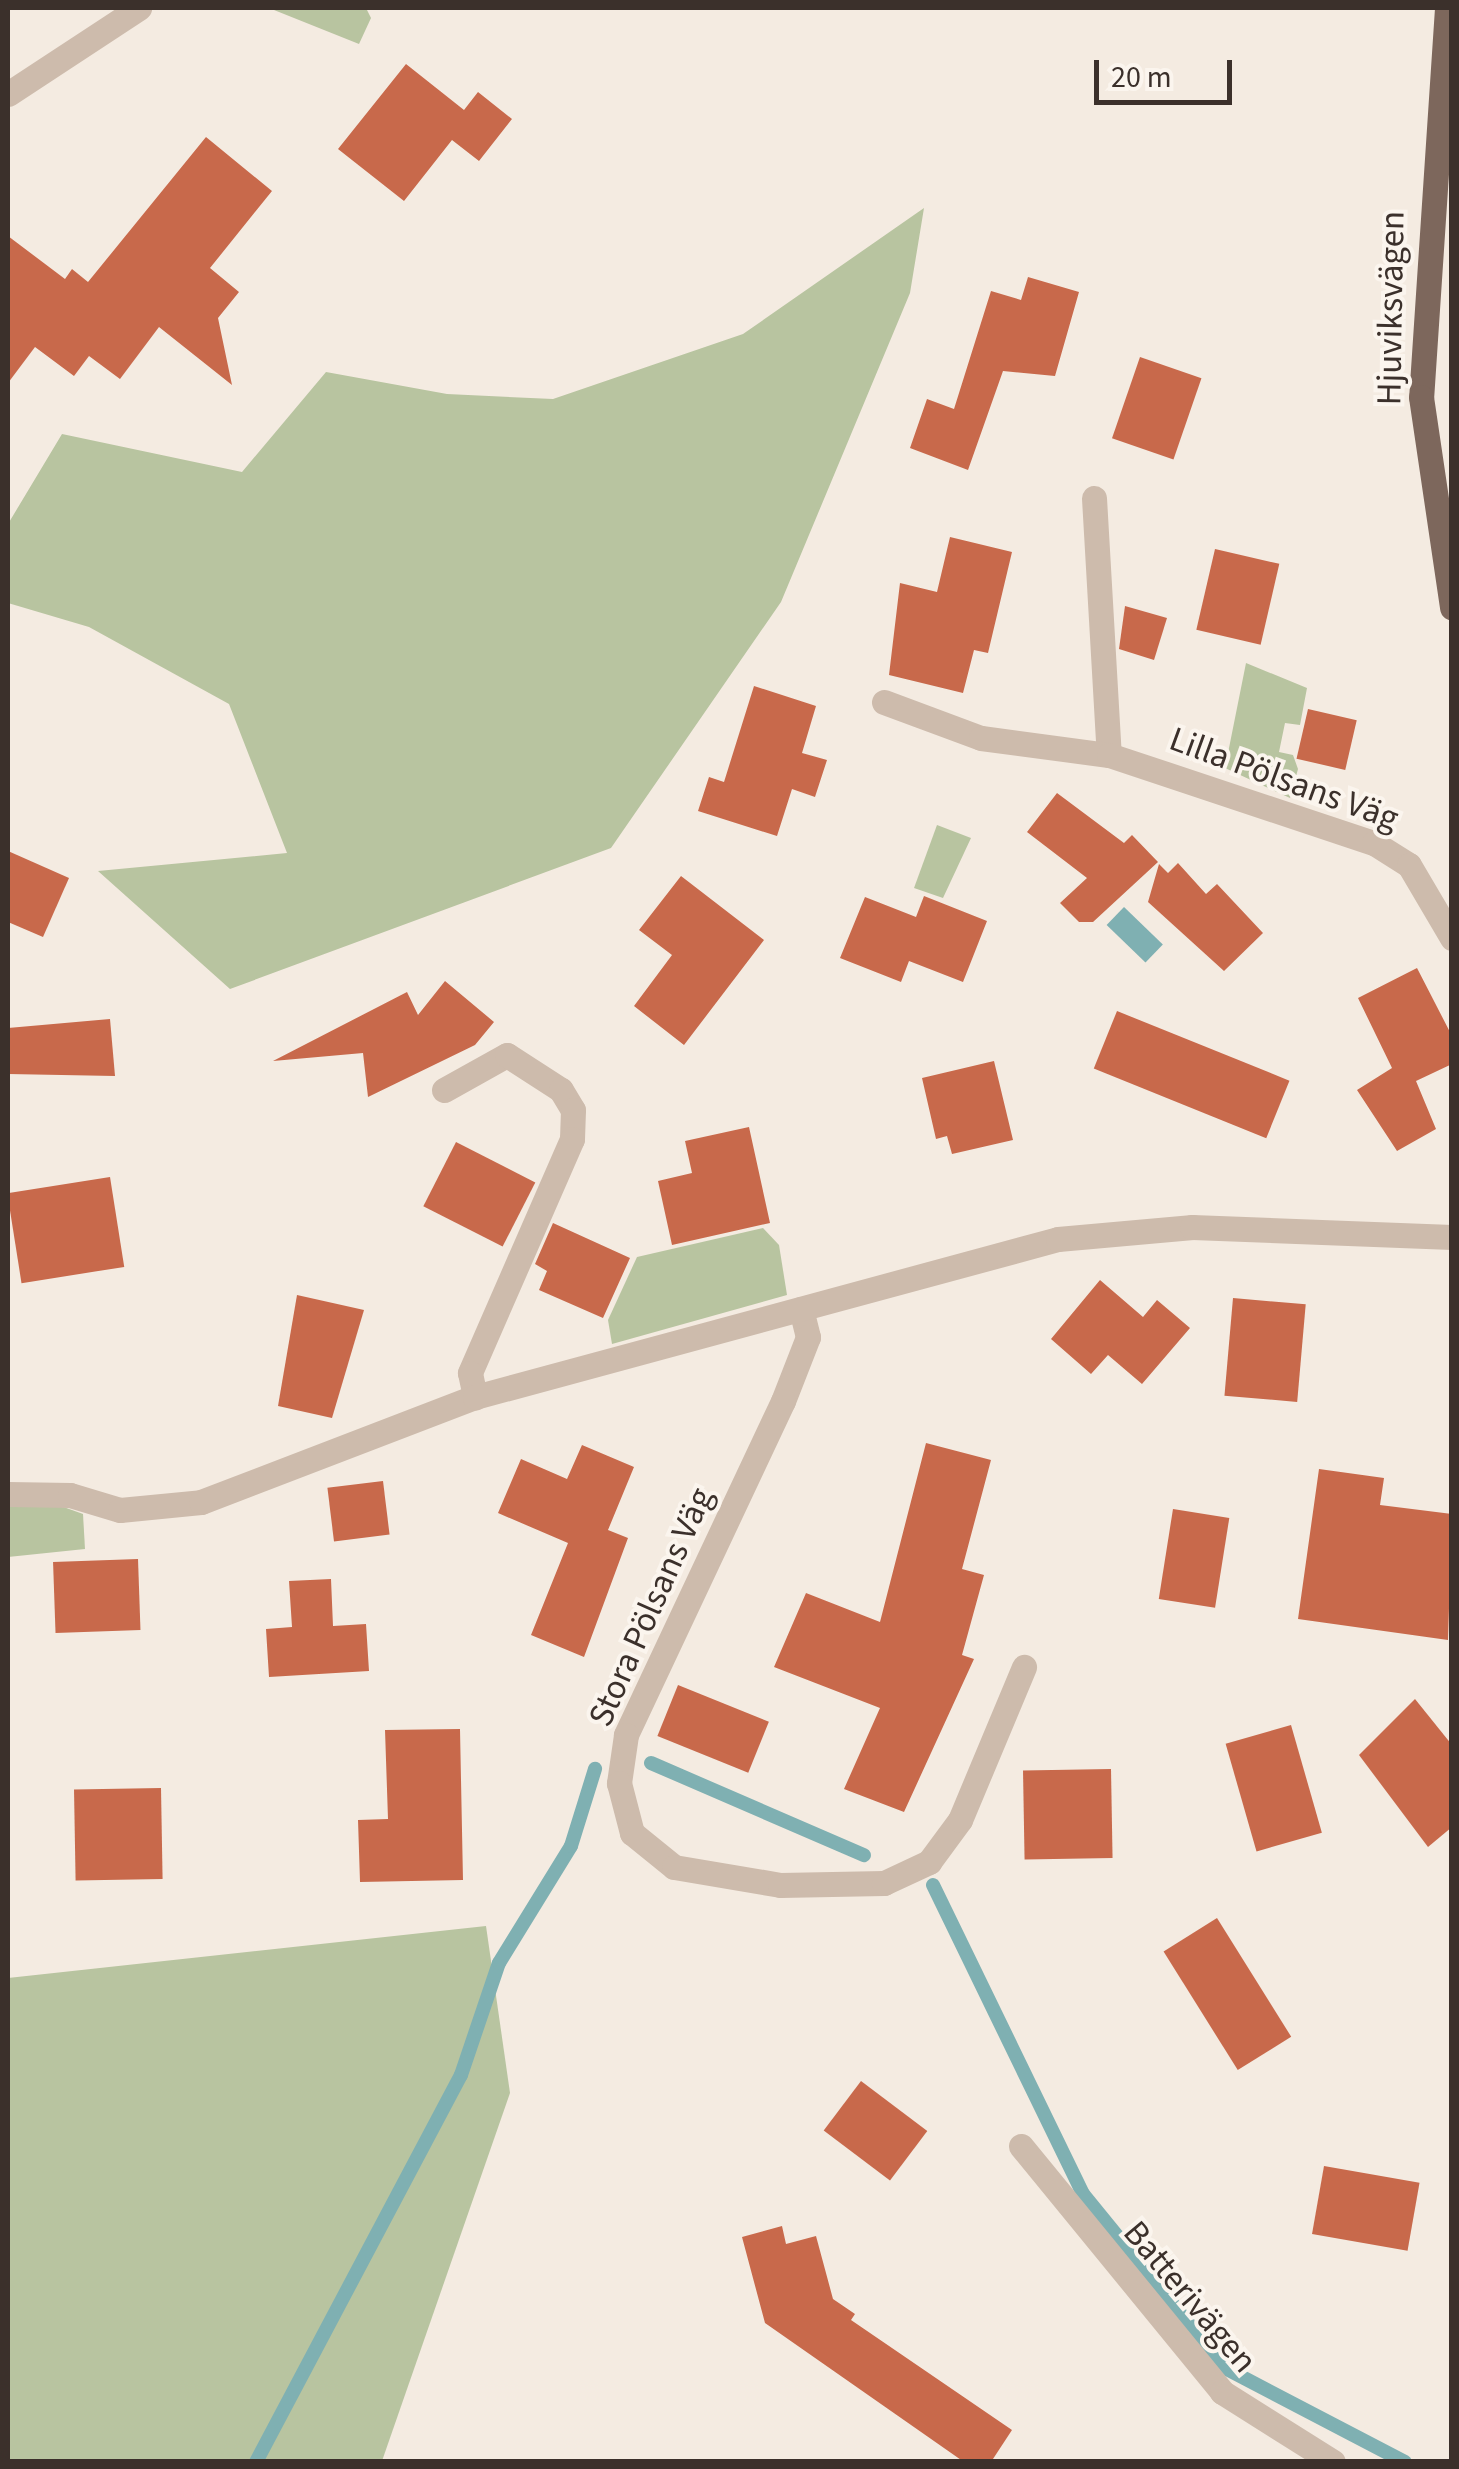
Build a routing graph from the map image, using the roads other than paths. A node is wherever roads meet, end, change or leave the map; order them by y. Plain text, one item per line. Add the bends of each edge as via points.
1 (139, 8) edge
2 (1447, 8) edge
3 (8, 94) edge
4 (1094, 498) dead end
5 (1452, 608) edge
6 (884, 702) dead end
7 (1109, 755) junction
8 (1452, 938) edge
9 (444, 1090) dead end
10 (1452, 1237) edge
11 (802, 1309) junction
12 (475, 1397) junction
13 (8, 1494) edge
14 (1024, 1668) dead end
15 (1021, 2146) dead end
16 (1334, 2462) edge

1 - 3 street
2 - 5 main road, Hjuviksvägen via 1420,396
4 - 7 street
6 - 7 street, Lilla Pölsans Väg via 982,738
7 - 8 street, Lilla Pölsans Väg via 1374,843 1410,865
9 - 12 street via 507,1056 561,1090 573,1110 572,1139 470,1372
10 - 11 street via 1192,1227 1058,1239
11 - 12 street
11 - 14 street, Stora Pölsans Väg via 808,1336 783,1402 626,1735 618,1783 632,1833 674,1867 780,1885 884,1883 929,1862 960,1820
12 - 13 street via 201,1502 120,1510 70,1494
15 - 16 street, Batterivägen via 1222,2392

